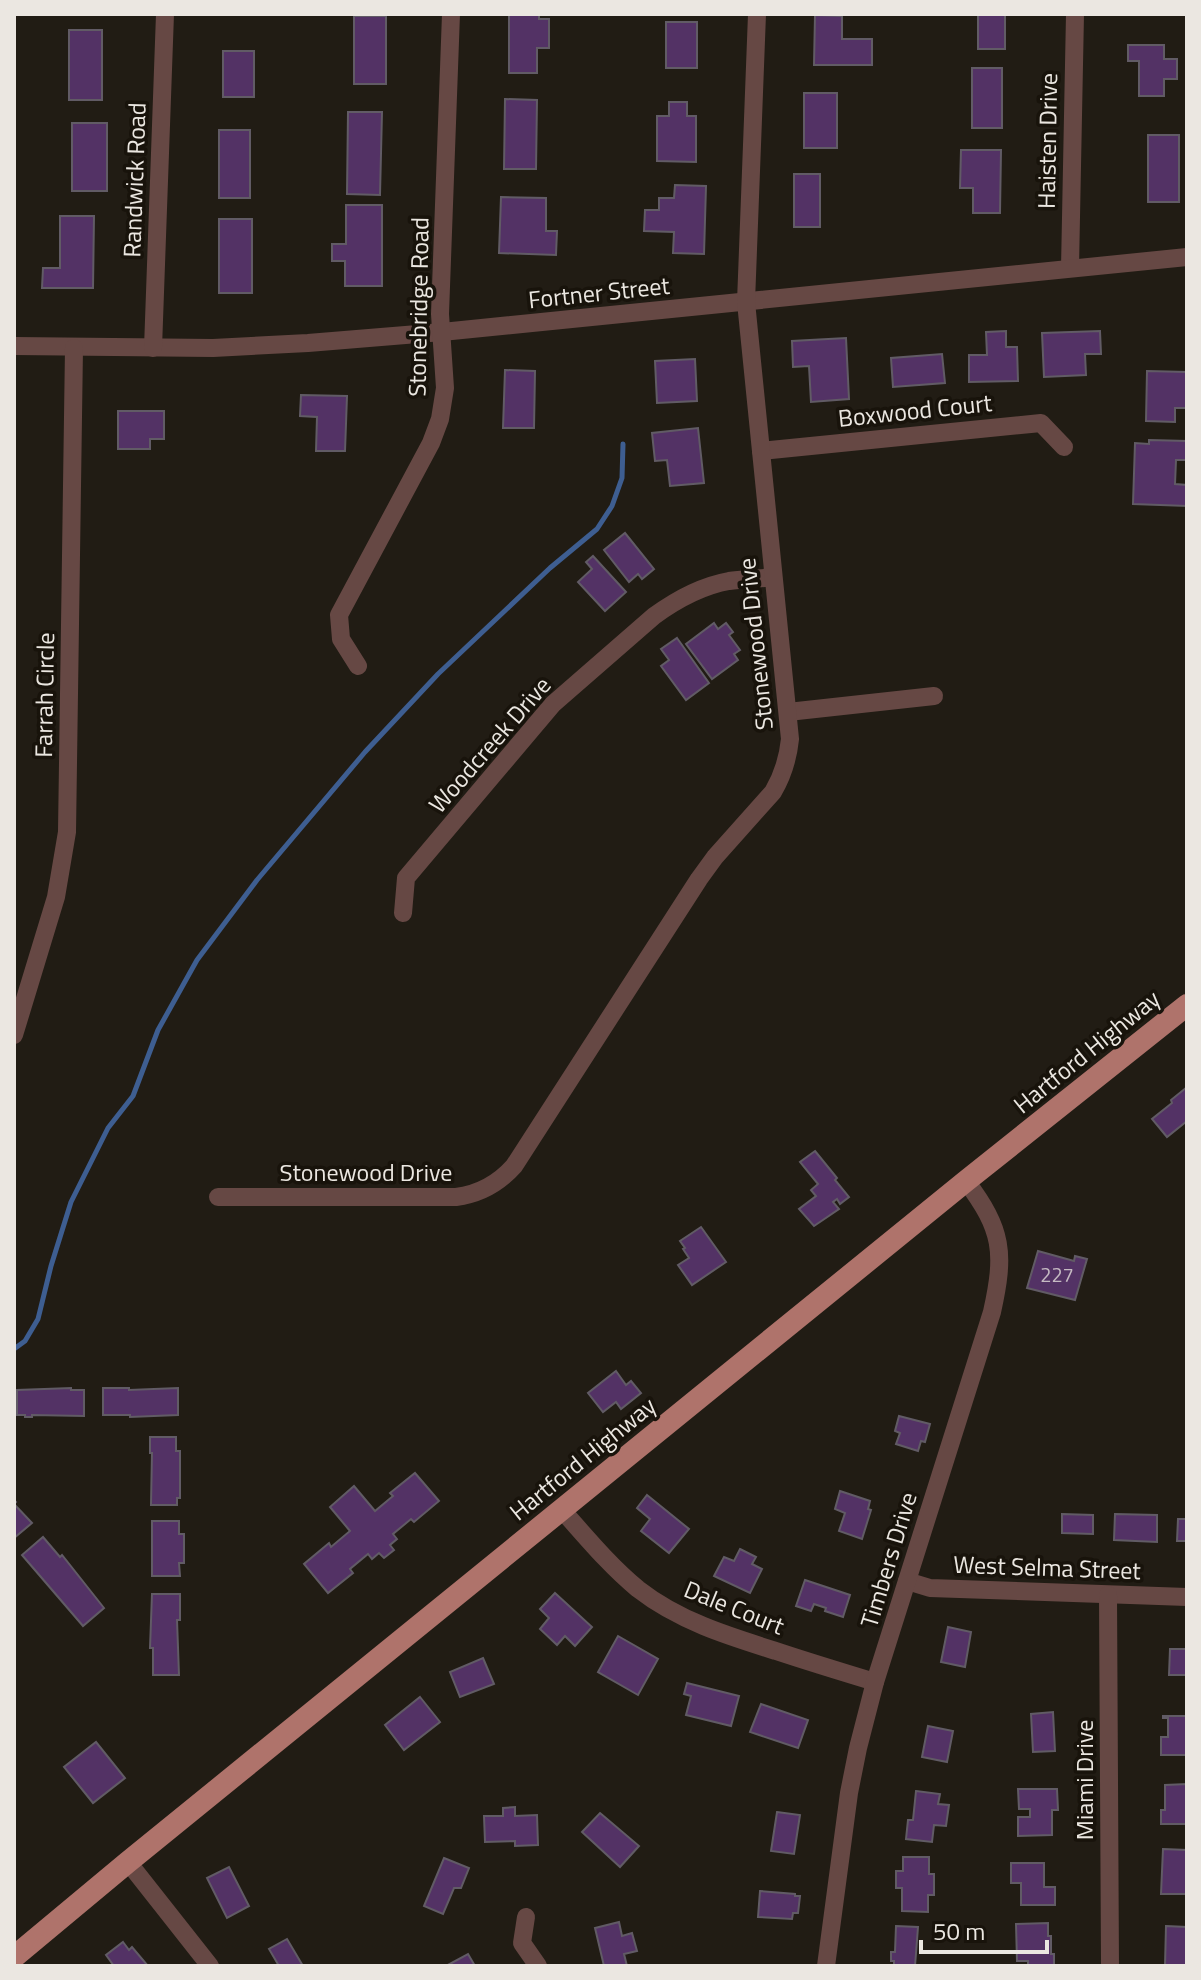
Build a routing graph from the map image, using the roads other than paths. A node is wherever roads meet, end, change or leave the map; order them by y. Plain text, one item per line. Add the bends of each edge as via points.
1 (165, 14) edge
2 (451, 14) edge
3 (757, 14) edge
4 (1075, 14) edge
5 (1187, 257) edge
6 (1070, 268) junction
7 (746, 302) junction
8 (442, 332) junction
9 (14, 346) edge
10 (74, 348) junction
11 (153, 348) junction
12 (1064, 447) dead end
13 (761, 451) junction
14 (773, 577) junction
15 (358, 666) dead end
16 (934, 696) dead end
17 (788, 712) junction
18 (403, 913) dead end
19 (1187, 1005) edge
20 (14, 1035) edge
21 (966, 1181) junction
22 (218, 1197) dead end
23 (562, 1510) junction
24 (907, 1581) junction
25 (1108, 1595) junction
26 (1187, 1597) edge
27 (875, 1682) junction
28 (128, 1862) junction
29 (526, 1917) dead end
30 (14, 1957) edge
31 (210, 1966) edge
32 (538, 1966) edge
33 (826, 1966) edge
34 (1110, 1966) edge

1 - 11 street, Randwick Road
2 - 8 street, Stonebridge Road
3 - 7 street, Stonewood Drive
4 - 6 street, Haisten Drive
5 - 6 street, Fortner Street
6 - 7 street, Fortner Street
7 - 8 street, Fortner Street
7 - 13 street, Stonewood Drive
8 - 11 street, Fortner Street via 262,346
8 - 15 street, Stonebridge Road via 445,388 440,419 339,615 341,639
9 - 10 street, Fortner Street
10 - 11 street, Fortner Street
10 - 20 street, Farrah Circle via 67,832 56,897
12 - 13 street, Boxwood Court via 1041,423
13 - 14 street, Stonewood Drive
14 - 17 street, Stonewood Drive
14 - 18 street, Woodcreek Drive via 727,581 672,603 553,704 406,878
16 - 17 street
17 - 22 street, Stonewood Drive via 789,753 773,792 699,879 514,1166 498,1182 456,1197
19 - 21 main road, Hartford Highway
21 - 23 main road, Hartford Highway
21 - 24 street, Timbers Drive via 998,1238 999,1280
23 - 27 street, Dale Court via 639,1589 696,1624
23 - 28 main road, Hartford Highway
24 - 25 street, West Selma Street via 930,1588
24 - 27 street, Timbers Drive
25 - 26 street, West Selma Street
25 - 34 street, Miami Drive
27 - 33 street, Timbers Drive via 849,1793
28 - 30 main road, Hartford Highway
28 - 31 street
29 - 32 street via 522,1943

